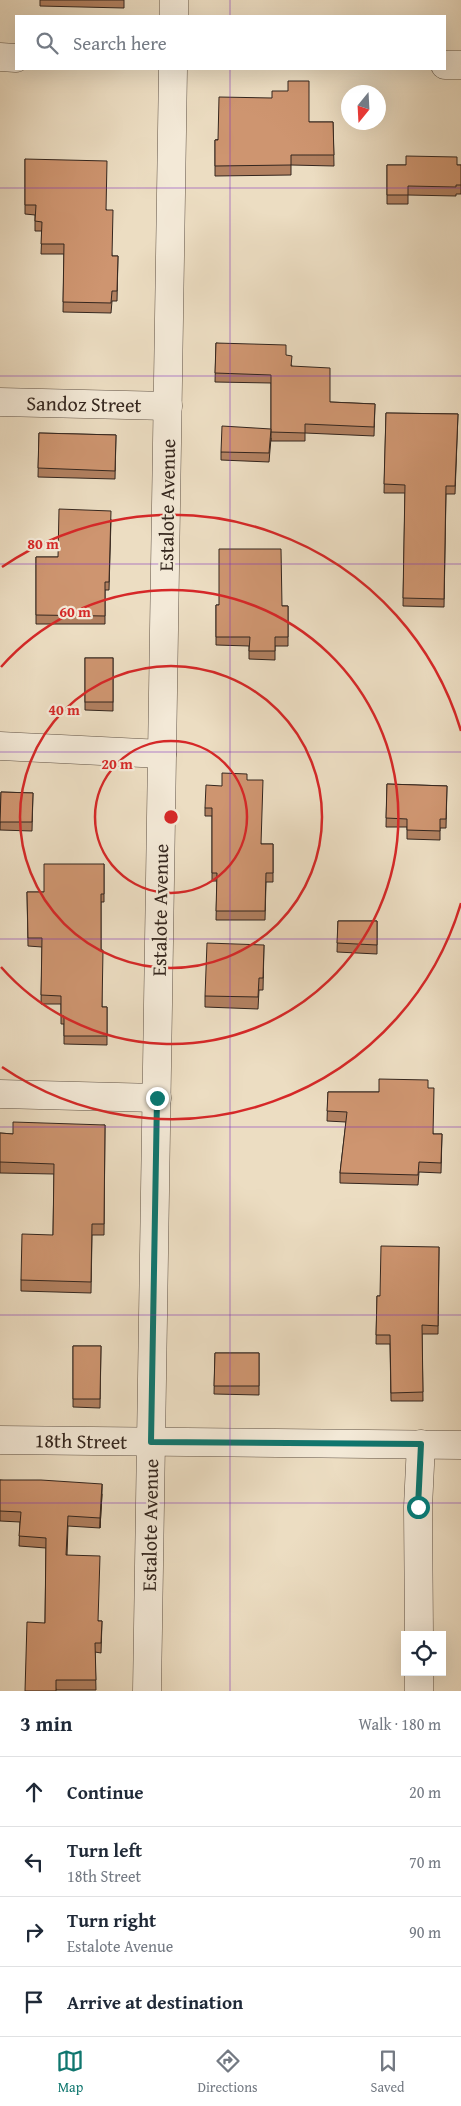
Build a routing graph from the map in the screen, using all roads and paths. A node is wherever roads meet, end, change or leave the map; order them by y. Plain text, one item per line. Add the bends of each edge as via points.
1 (174, 0) edge
2 (174, 15) edge
3 (0, 57) edge
4 (15, 58) edge
5 (446, 65) edge
6 (461, 65) edge
7 (173, 70) edge
8 (0, 402) edge
9 (168, 406) junction
10 (0, 746) edge
11 (162, 754) junction
12 (0, 1094) edge
13 (157, 1098) junction
14 (0, 1440) edge
15 (151, 1442) junction
16 (421, 1444) junction
17 (461, 1445) edge
18 (419, 1631) edge
19 (419, 1676) edge
20 (147, 1691) edge
21 (419, 1691) edge

1 - 2 street
3 - 4 street
5 - 6 street
7 - 9 street, Estalote Avenue
8 - 9 street, Sandoz Street
9 - 11 street, Estalote Avenue
10 - 11 street
11 - 13 street, Estalote Avenue
12 - 13 street
13 - 15 street, Estalote Avenue
14 - 15 street, 18th Street
15 - 16 street, 18th Street
15 - 20 street, Estalote Avenue
16 - 17 street, 18th Street
16 - 18 street
19 - 21 street

